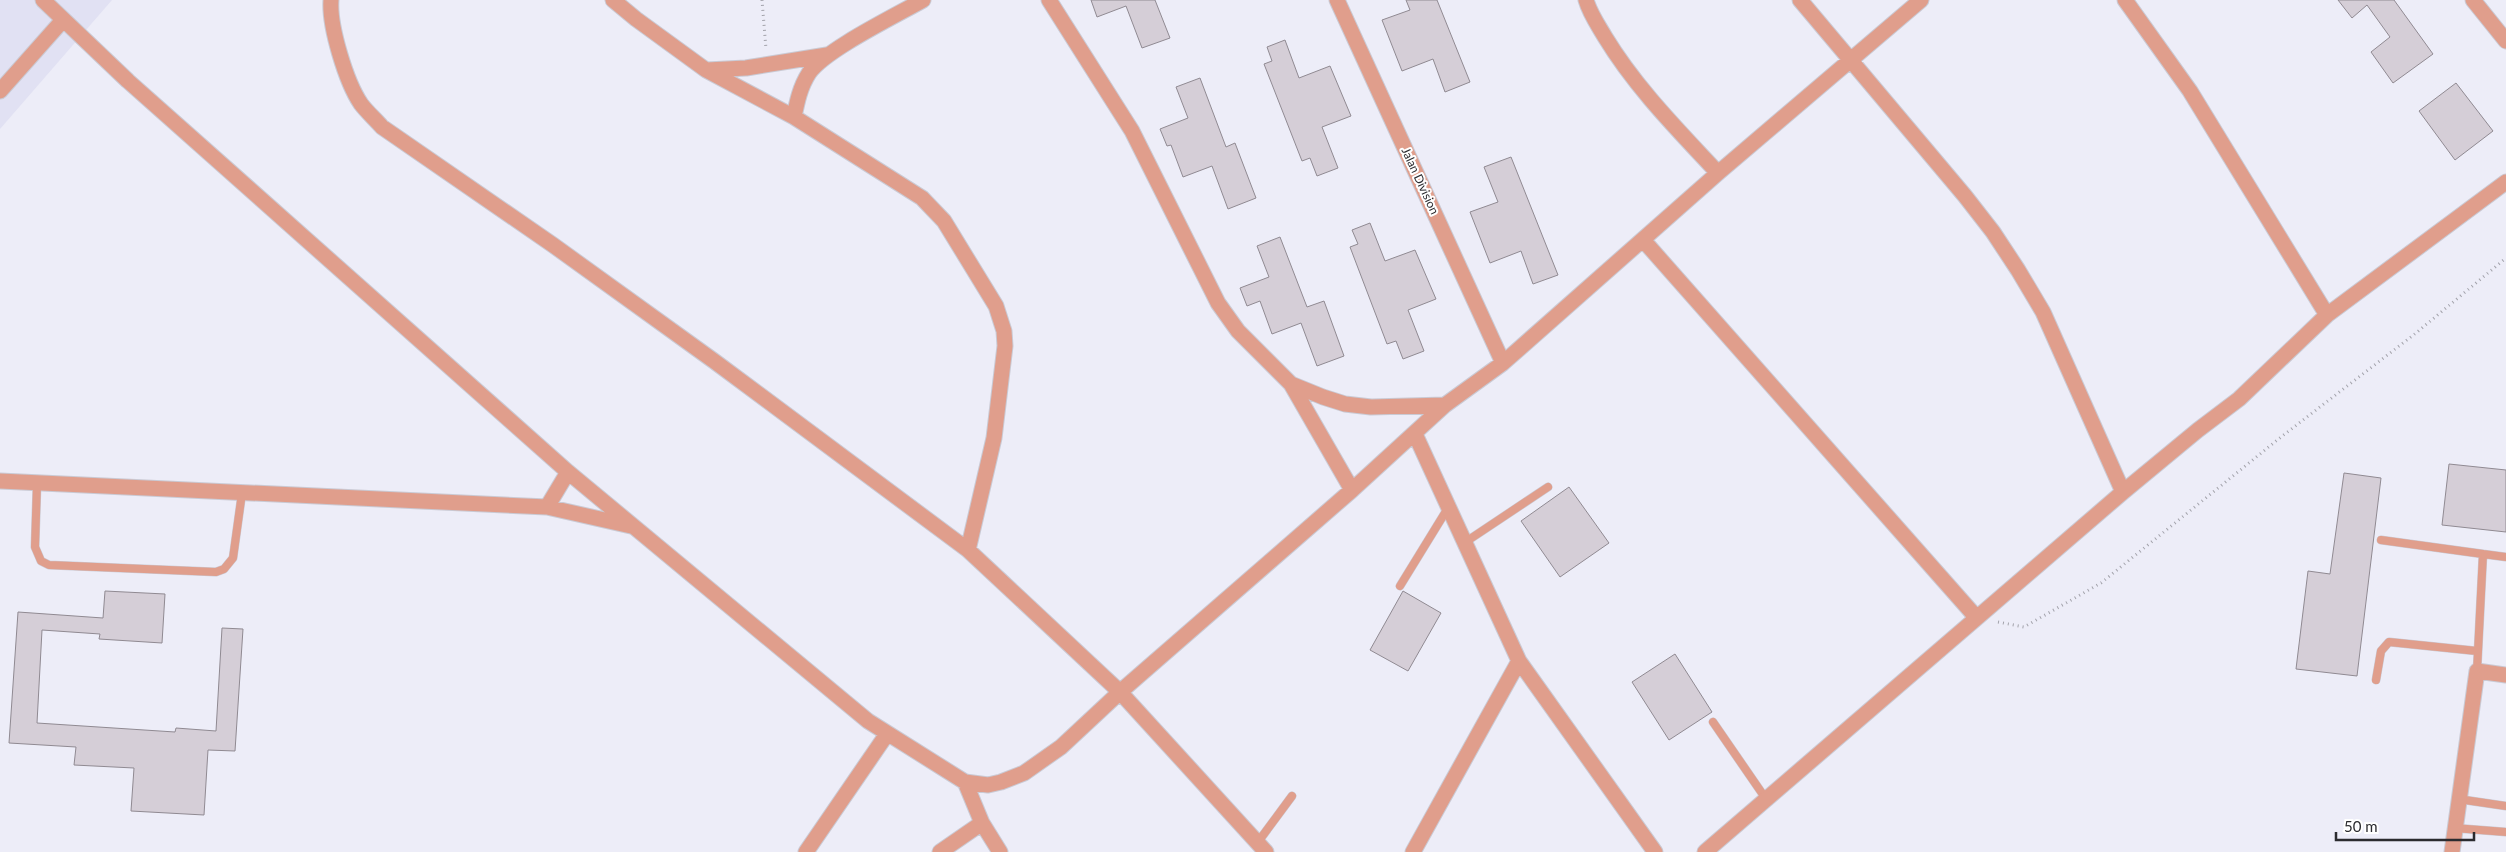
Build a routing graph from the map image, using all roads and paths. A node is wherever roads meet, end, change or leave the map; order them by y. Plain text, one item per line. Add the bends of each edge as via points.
1 (42, 0) edge
2 (331, 0) edge
3 (613, 0) edge
4 (762, 0) edge
5 (922, 0) edge
6 (1049, 0) edge
7 (1337, 0) edge
8 (1586, 0) edge
9 (1800, 0) edge
10 (1921, 0) edge
11 (2125, 0) edge
12 (2473, 0) edge
13 (63, 20) junction
14 (2506, 41) edge
15 (827, 55) junction
16 (1852, 59) junction
17 (767, 64) junction
18 (706, 70) junction
19 (0, 91) edge
20 (794, 117) junction
21 (1718, 173) junction
22 (2506, 182) edge
23 (1644, 241) junction
24 (2506, 258) edge
25 (2327, 316) junction
26 (1503, 363) junction
27 (1290, 384) junction
28 (1445, 405) junction
29 (1415, 434) junction
30 (568, 472) junction
31 (0, 481) edge
32 (37, 484) junction
33 (1548, 487) dead end
34 (1352, 490) junction
35 (2122, 492) junction
36 (242, 493) junction
37 (547, 507) junction
38 (1448, 508) junction
39 (633, 526) junction
40 (2381, 540) dead end
41 (1464, 543) junction
42 (968, 550) junction
43 (2483, 554) junction
44 (2506, 557) edge
45 (1400, 586) dead end
46 (1976, 617) junction
47 (2477, 650) junction
48 (1518, 661) junction
49 (2476, 671) junction
50 (2506, 675) edge
51 (2376, 680) dead end
52 (1120, 692) junction
53 (1713, 722) dead end
54 (888, 734) junction
55 (965, 782) junction
56 (1292, 796) dead end
57 (1766, 799) junction
58 (2458, 799) junction
59 (2506, 806) edge
60 (982, 823) junction
61 (2454, 828) junction
62 (2506, 832) edge
63 (1262, 847) edge
64 (806, 852) edge
65 (940, 852) edge
66 (1000, 852) edge
67 (1413, 852) edge
68 (1655, 852) edge
69 (1705, 852) edge
70 (2452, 852) edge

1 - 13 street
2 - 42 street via 334,31 360,103 382,127 594,274
3 - 18 street
4 - 17 path
5 - 15 street
6 - 27 street via 1132,131 1218,303 1238,331
7 - 26 street, Jalan Division
8 - 21 street via 1618,58 1656,107
9 - 16 street
10 - 16 street
11 - 25 street via 2190,91
12 - 14 street
13 - 19 street
13 - 30 street
15 - 17 street
15 - 20 street via 810,72 801,89
16 - 21 street
16 - 35 street via 1965,196 2018,270 2044,312
17 - 18 street
18 - 20 street
20 - 42 street via 933,208 944,221 1001,318 1005,346 994,438
21 - 23 street
22 - 25 street
23 - 26 street
23 - 46 street
24 - 46 path via 2101,584 2024,627
25 - 35 street via 2239,399
26 - 28 street
27 - 28 street via 1345,404 1371,408
27 - 34 street
28 - 29 street
29 - 34 street
29 - 38 street
30 - 37 street
30 - 39 street
31 - 32 street
32 - 36 street
32 - 36 lane via 35,547 42,561 49,565 224,570 233,558
33 - 41 lane
34 - 52 street
35 - 46 street
36 - 37 street
37 - 39 street
38 - 41 street
38 - 45 lane
39 - 54 street via 868,721
40 - 43 lane
41 - 48 street
42 - 52 street
43 - 44 lane
43 - 47 lane
46 - 57 street
47 - 49 lane
47 - 51 lane via 2389,642 2381,651
48 - 67 street
48 - 68 street
49 - 50 street
49 - 58 street
52 - 55 street via 1061,746 1024,773 988,785
52 - 63 street
53 - 57 lane
54 - 55 street
54 - 64 street
55 - 60 street
56 - 63 lane
57 - 69 street
58 - 59 lane
58 - 61 street
60 - 65 street
60 - 66 street
61 - 62 lane
61 - 70 street

